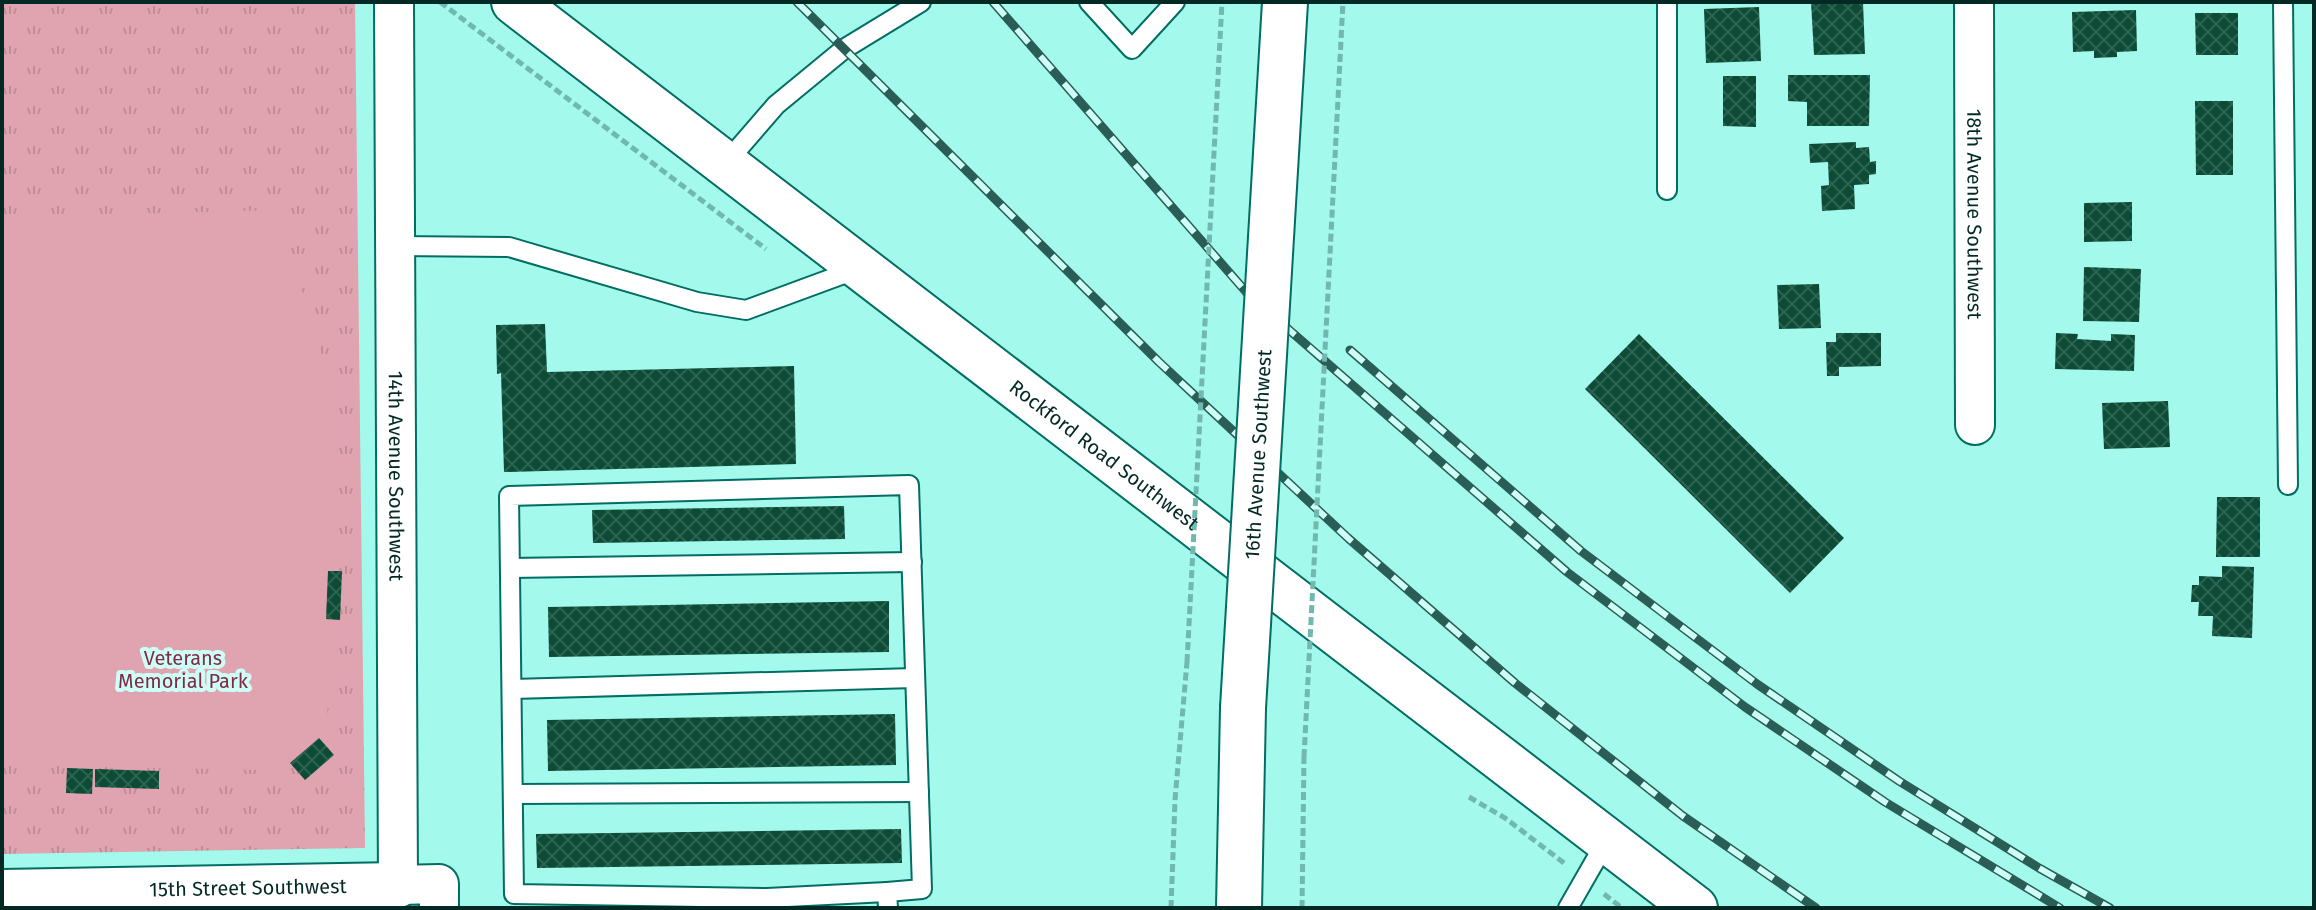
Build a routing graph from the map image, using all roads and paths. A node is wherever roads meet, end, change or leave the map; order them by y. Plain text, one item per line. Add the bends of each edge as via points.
1 (394, 2) edge
2 (514, 2) edge
3 (921, 2) edge
4 (1089, 2) edge
5 (1175, 2) edge
6 (1222, 2) edge
7 (1285, 2) edge
8 (1343, 2) edge
9 (1667, 2) edge
10 (1974, 2) edge
11 (2283, 2) edge
12 (725, 164) junction
13 (1667, 190) dead end
14 (395, 246) junction
15 (860, 268) junction
16 (1975, 425) dead end
17 (2288, 485) dead end
18 (912, 562) junction
19 (510, 568) junction
20 (915, 678) junction
21 (512, 689) junction
22 (919, 792) junction
23 (513, 794) junction
24 (1469, 797) dead end
25 (1607, 840) junction
26 (1584, 879) junction
27 (398, 885) junction
28 (2, 892) edge
29 (887, 900) edge
30 (768, 903) edge
31 (439, 908) edge
32 (1171, 908) edge
33 (1239, 908) edge
34 (1302, 908) edge
35 (1568, 908) edge
36 (1622, 908) edge
37 (1695, 908) edge

1 - 14 street, 14th Avenue Southwest
2 - 12 street, Rockford Road Southwest
3 - 12 lane via 844,49 776,105
4 - 5 lane via 1132,49
6 - 32 path, bridge
7 - 33 street, 16th Avenue Southwest, bridge via 1243,708
8 - 34 path, bridge via 1304,757
9 - 13 lane
10 - 16 street, 18th Avenue Southwest
11 - 17 lane
12 - 15 street, Rockford Road Southwest
14 - 15 lane via 509,247 697,302 746,310
14 - 27 street, 14th Avenue Southwest
15 - 25 street, Rockford Road Southwest
18 - 19 lane
18 - 19 lane via 909,485 509,496
18 - 20 lane
19 - 21 lane
20 - 21 lane
20 - 22 lane
21 - 23 lane
22 - 23 lane
22 - 29 lane via 922,889
23 - 30 lane via 514,894
24 - 26 path
25 - 26 lane
25 - 37 street, Rockford Road Southwest
26 - 35 lane
26 - 36 path
27 - 28 street, 15th Street Southwest
27 - 31 street via 439,884
29 - 30 lane

